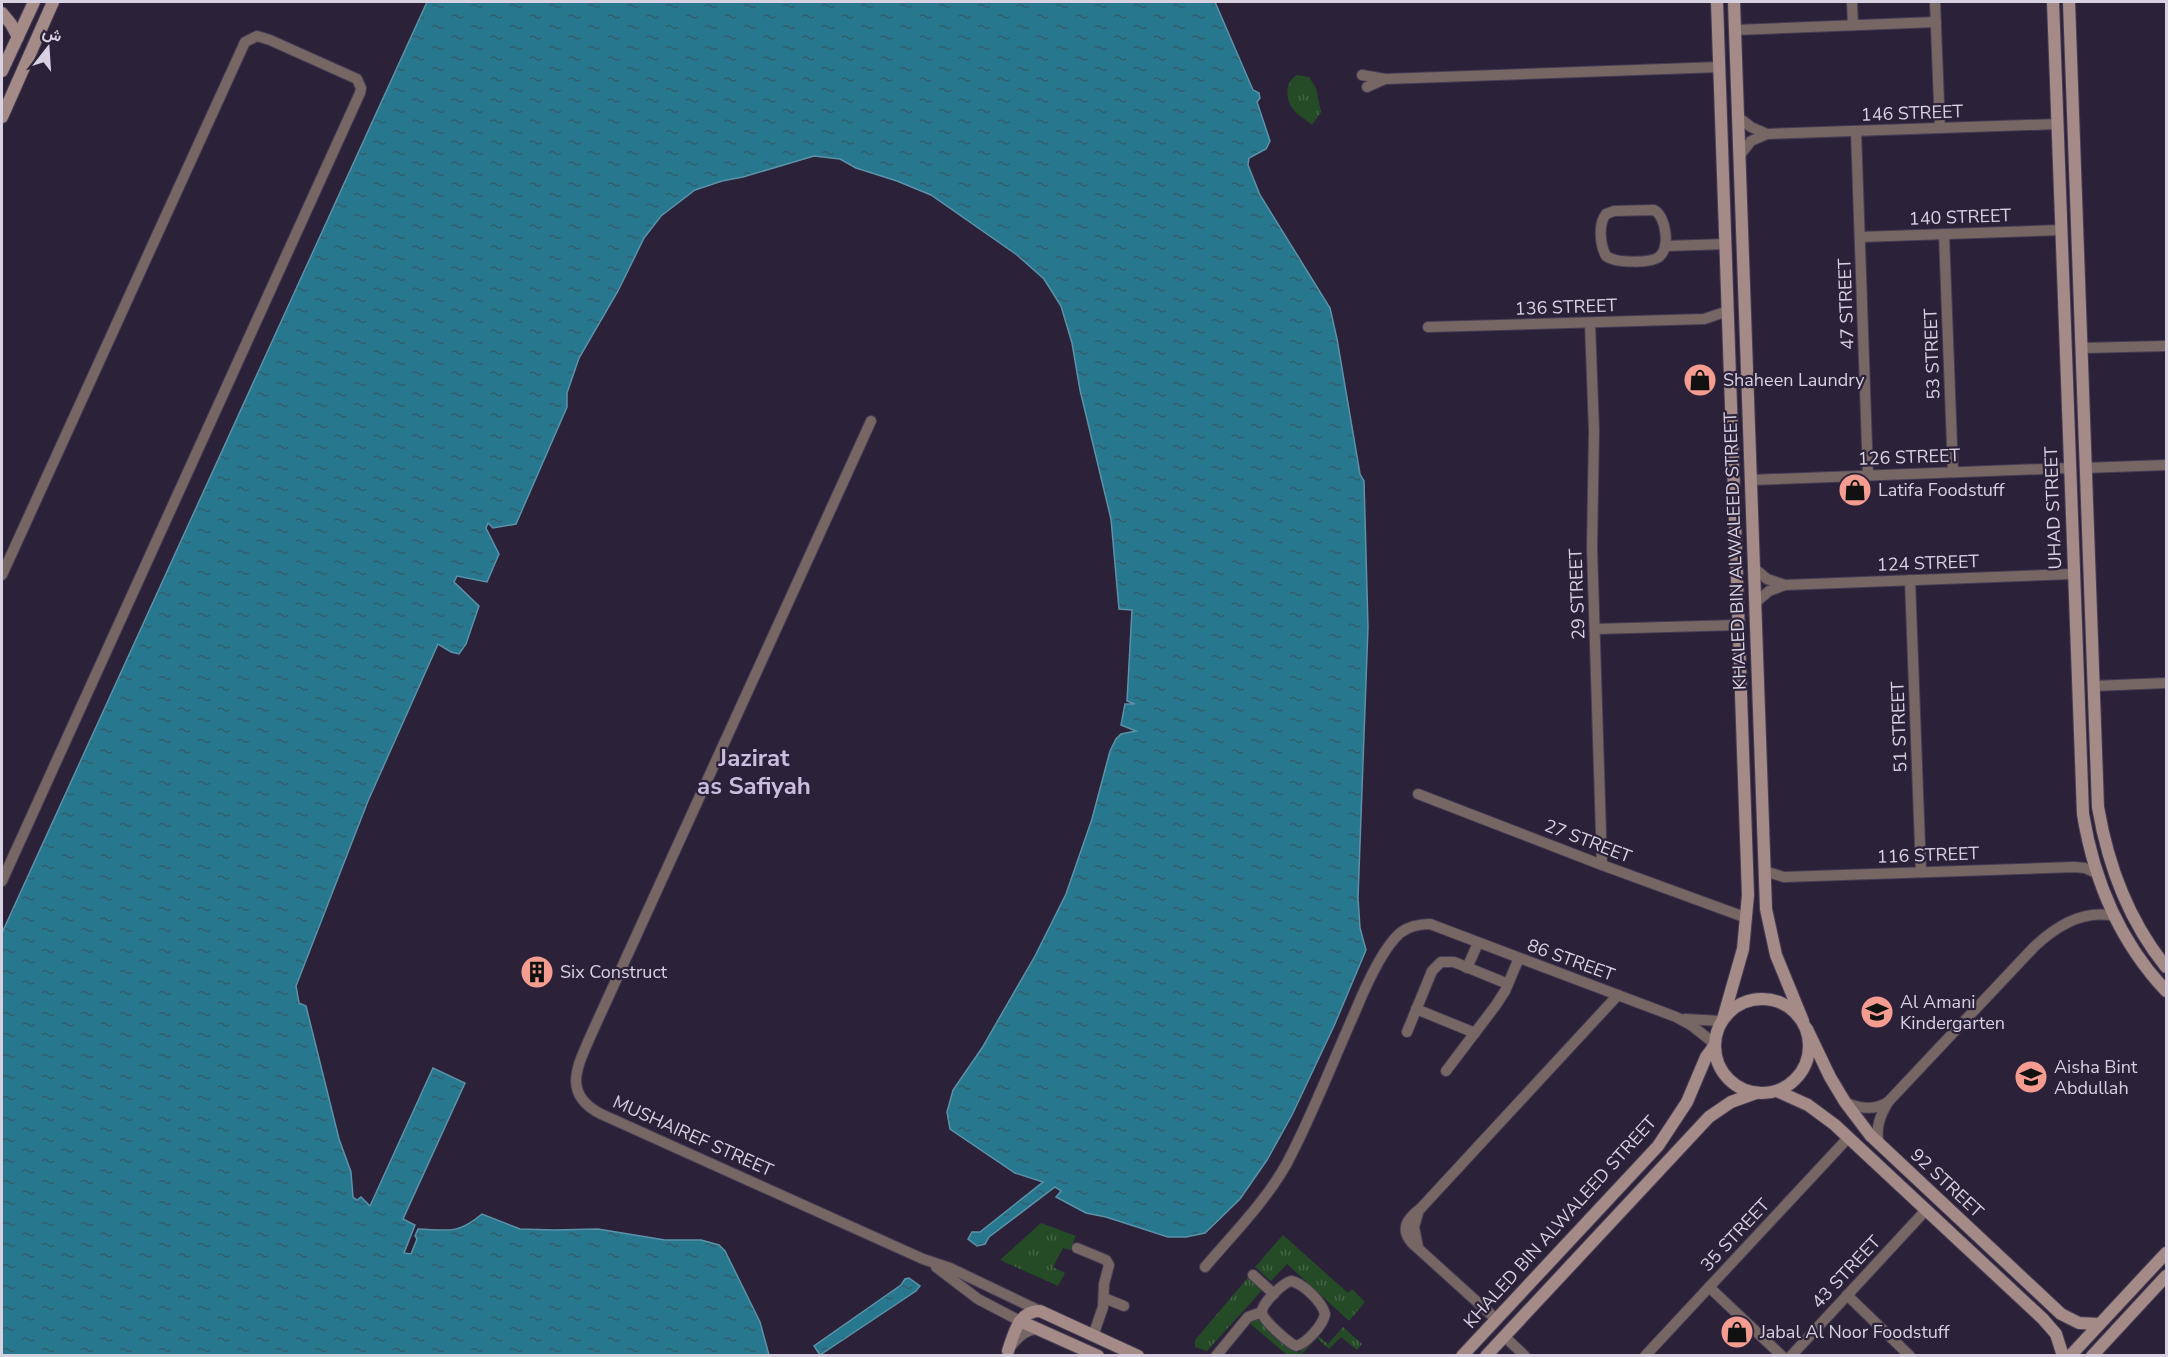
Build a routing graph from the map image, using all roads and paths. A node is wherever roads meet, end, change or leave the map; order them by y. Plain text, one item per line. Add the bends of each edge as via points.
1 (34, 2) edge
2 (53, 2) edge
3 (1717, 2) edge
4 (1734, 2) edge
5 (1852, 2) edge
6 (1935, 2) edge
7 (2054, 2) edge
8 (2069, 2) edge
9 (2, 13) edge
10 (1936, 22) junction
11 (1853, 25) junction
12 (1735, 30) junction
13 (18, 37) junction
14 (1720, 67) junction
15 (2, 71) edge
16 (1362, 75) dead end
17 (1385, 79) junction
18 (1367, 87) dead end
19 (2, 117) edge
20 (1738, 117) junction
21 (2058, 124) junction
22 (1940, 128) junction
23 (1856, 131) junction
24 (1767, 134) junction
25 (1740, 155) junction
26 (2076, 183) junction
27 (2060, 185) junction
28 (2062, 230) junction
29 (1944, 234) junction
30 (1860, 237) junction
31 (1726, 244) junction
32 (1665, 246) junction
33 (1728, 311) junction
34 (1704, 320) junction
35 (1590, 323) junction
36 (1428, 327) dead end
37 (1728, 327) junction
38 (2166, 346) edge
39 (2082, 348) junction
40 (1729, 353) junction
41 (1746, 354) junction
42 (1730, 378) junction
43 (1748, 378) junction
44 (871, 421) dead end
45 (2069, 453) junction
46 (2085, 453) junction
47 (2166, 465) edge
48 (2070, 468) junction
49 (2085, 468) junction
50 (1953, 472) junction
51 (1868, 475) junction
52 (1750, 480) junction
53 (1753, 567) junction
54 (2073, 574) junction
55 (2, 575) edge
56 (1910, 580) junction
57 (1785, 585) junction
58 (1755, 603) junction
59 (1737, 625) junction
60 (1595, 629) junction
61 (2166, 683) edge
62 (2093, 686) junction
63 (2078, 716) junction
64 (2094, 716) junction
65 (1418, 794) dead end
66 (2090, 851) junction
67 (1602, 865) junction
68 (2073, 867) junction
69 (1764, 871) junction
70 (1921, 872) junction
71 (2096, 873) junction
72 (1784, 877) junction
73 (2, 881) edge
74 (1765, 889) junction
75 (2106, 900) junction
76 (2090, 915) junction
77 (2114, 916) junction
78 (1747, 918) junction
79 (1478, 943) junction
80 (1519, 958) junction
81 (2166, 967) edge
82 (1467, 968) junction
83 (1508, 984) junction
84 (2166, 991) edge
85 (1618, 995) junction
86 (1416, 1009) junction
87 (1676, 1017) junction
88 (1722, 1020) junction
89 (1805, 1025) junction
90 (1407, 1032) dead end
91 (1475, 1033) junction
92 (1714, 1045) junction
93 (1446, 1071) dead end
94 (1777, 1091) junction
95 (1756, 1093) junction
96 (1845, 1102) junction
97 (1888, 1102) junction
98 (1848, 1138) junction
99 (1880, 1144) junction
100 (1926, 1210) junction
101 (1077, 1248) dead end
102 (2166, 1253) edge
103 (923, 1259) junction
104 (1205, 1267) dead end
105 (1253, 1275) dead end
106 (2166, 1276) edge
107 (1709, 1287) junction
108 (1274, 1294) junction
109 (1847, 1295) junction
110 (1104, 1298) junction
111 (2046, 1300) junction
112 (1124, 1306) dead end
113 (1040, 1311) junction
114 (2034, 1311) junction
115 (1003, 1312) junction
116 (1262, 1312) junction
117 (1496, 1319) junction
118 (1020, 1321) junction
119 (2099, 1324) junction
120 (1039, 1329) junction
121 (1093, 1336) junction
122 (1504, 1336) junction
123 (1007, 1353) edge
124 (1098, 1356) edge
125 (1138, 1356) edge
126 (1216, 1356) edge
127 (1462, 1356) edge
128 (1486, 1356) edge
129 (1525, 1356) edge
130 (1645, 1356) edge
131 (1782, 1356) edge
132 (1791, 1356) edge
133 (1910, 1356) edge
134 (2063, 1356) edge
135 (2070, 1356) edge
136 (2092, 1356) edge

1 - 13 main road
2 - 19 main road
3 - 14 main road, KHALED BIN ALWALEED STREET
4 - 12 main road, KHALED BIN ALWALEED STREET
5 - 11 street
6 - 10 street
7 - 21 main road, UHAD STREET
8 - 26 main road, UHAD STREET
9 - 13 main road
10 - 11 street
10 - 22 street
11 - 12 street
12 - 20 main road, KHALED BIN ALWALEED STREET
13 - 15 main road
14 - 17 street
14 - 31 main road, KHALED BIN ALWALEED STREET
16 - 17 street
17 - 18 street
20 - 24 street
20 - 25 main road, KHALED BIN ALWALEED STREET
21 - 22 street, 146 STREET
21 - 27 main road, UHAD STREET
22 - 23 street, 146 STREET
23 - 24 street, 146 STREET
23 - 30 street, 47 STREET
24 - 25 street via 1750,141
25 - 41 main road, KHALED BIN ALWALEED STREET
26 - 27 main road via 2069,179
26 - 39 main road, UHAD STREET
27 - 28 main road, UHAD STREET
28 - 29 street, 140 STREET
28 - 45 main road, UHAD STREET
29 - 30 street, 140 STREET
29 - 50 street, 53 STREET
30 - 51 street, 47 STREET
31 - 32 street
31 - 33 main road, KHALED BIN ALWALEED STREET
32 - 32 street via 1663,218 1658,211 1614,211 1603,217 1602,247 1610,259 1651,260
33 - 34 street, 136 STREET
33 - 37 main road, KHALED BIN ALWALEED STREET
34 - 35 street, 136 STREET
34 - 37 street, 136 STREET
35 - 36 street, 136 STREET
35 - 60 street, 29 STREET
37 - 40 main road, KHALED BIN ALWALEED STREET
38 - 39 street
39 - 46 main road, UHAD STREET
40 - 41 main road via 1738,358
40 - 42 main road, KHALED BIN ALWALEED STREET
41 - 43 main road, KHALED BIN ALWALEED STREET
42 - 43 main road via 1738,372
42 - 59 main road, KHALED BIN ALWALEED STREET
43 - 52 main road, KHALED BIN ALWALEED STREET
44 - 103 street, MUSHAIREF STREET via 575,1075 578,1094 590,1109
45 - 46 main road via 2079,458
45 - 48 main road, UHAD STREET
46 - 49 main road, UHAD STREET
47 - 49 street
48 - 50 street, 126 STREET
48 - 54 main road, UHAD STREET
49 - 62 main road, UHAD STREET
50 - 51 street, 126 STREET
51 - 52 street, 126 STREET
52 - 53 main road, KHALED BIN ALWALEED STREET
53 - 57 street, 124 STREET via 1767,579
53 - 58 main road, KHALED BIN ALWALEED STREET
54 - 56 street, 124 STREET
54 - 63 main road, UHAD STREET
55 - 73 street via 245,42 257,36 270,40 357,79 360,93
56 - 57 street, 124 STREET
56 - 70 street, 51 STREET
57 - 58 street, 124 STREET via 1769,591
58 - 69 main road, KHALED BIN ALWALEED STREET
59 - 60 street
59 - 78 main road, KHALED BIN ALWALEED STREET
60 - 67 street, 29 STREET
61 - 62 street
62 - 64 main road, UHAD STREET
63 - 64 main road
63 - 66 main road, UHAD STREET via 2081,796
64 - 81 main road, UHAD STREET via 2098,807 2107,853 2134,918
65 - 67 street, 27 STREET
66 - 68 street
66 - 71 main road, UHAD STREET
67 - 78 street, 27 STREET
68 - 70 street, 116 STREET
68 - 71 street, 116 STREET
69 - 72 street, 116 STREET
69 - 74 main road, KHALED BIN ALWALEED STREET
70 - 72 street, 116 STREET
71 - 75 main road, UHAD STREET
72 - 74 street
74 - 89 main road, KHALED BIN ALWALEED STREET via 1772,940
75 - 76 street
75 - 77 main road, UHAD STREET
76 - 77 street
76 - 97 street via 2061,926 2034,947
77 - 84 main road, UHAD STREET via 2136,954
78 - 88 main road, KHALED BIN ALWALEED STREET via 1743,949
79 - 80 street, 86 STREET
79 - 82 street
79 - 104 street, 86 STREET via 1430,924 1419,924 1399,934 1363,992 1288,1162 1267,1194
80 - 83 street
80 - 85 street, 86 STREET
82 - 83 street
82 - 86 street via 1450,961 1436,965
83 - 91 street
85 - 87 street, 86 STREET
85 - 117 street via 1406,1225 1407,1237
86 - 90 street
86 - 91 street
87 - 88 street, 86 STREET
87 - 92 street, 86 STREET
88 - 89 main road via 1734,1008 1763,998 1786,1005
88 - 92 main road
89 - 94 main road via 1810,1041 1805,1066 1789,1086
89 - 96 main road, 92 STREET
91 - 93 street
92 - 95 main road via 1722,1072 1737,1086
92 - 117 main road, KHALED BIN ALWALEED STREET via 1687,1102 1658,1146
94 - 95 main road
94 - 98 main road, 92 STREET via 1822,1114
95 - 122 main road, KHALED BIN ALWALEED STREET via 1731,1102 1709,1117
96 - 97 street via 1872,1108
96 - 99 main road, 92 STREET
97 - 99 street via 1878,1127
98 - 100 main road, 92 STREET
98 - 107 street, 35 STREET
99 - 111 main road, 92 STREET
100 - 109 street, 43 STREET
100 - 114 main road, 92 STREET
101 - 110 street via 1108,1262
102 - 119 main road
103 - 113 street, MUSHAIREF STREET
103 - 115 street, MUSHAIREF STREET
105 - 108 street
106 - 136 main road
107 - 130 street, 35 STREET
107 - 131 street
108 - 116 street
108 - 116 street via 1287,1282 1295,1281 1322,1306 1324,1318 1296,1346
109 - 132 street, 43 STREET
109 - 133 street
110 - 112 street
110 - 121 street
111 - 114 main road via 2045,1308
111 - 119 main road, 92 STREET via 2070,1320
113 - 118 main road via 1029,1312
113 - 121 main road, MUSHAIREF STREET
114 - 134 main road, 92 STREET via 2056,1334
115 - 118 street, MUSHAIREF STREET
115 - 123 street via 1011,1330
116 - 126 street via 1248,1317
117 - 127 main road, KHALED BIN ALWALEED STREET
118 - 120 main road, MUSHAIREF STREET
118 - 123 main road
119 - 135 main road
120 - 123 street via 1021,1335
120 - 124 main road, MUSHAIREF STREET
121 - 125 main road, MUSHAIREF STREET
122 - 128 main road, KHALED BIN ALWALEED STREET
122 - 129 street

